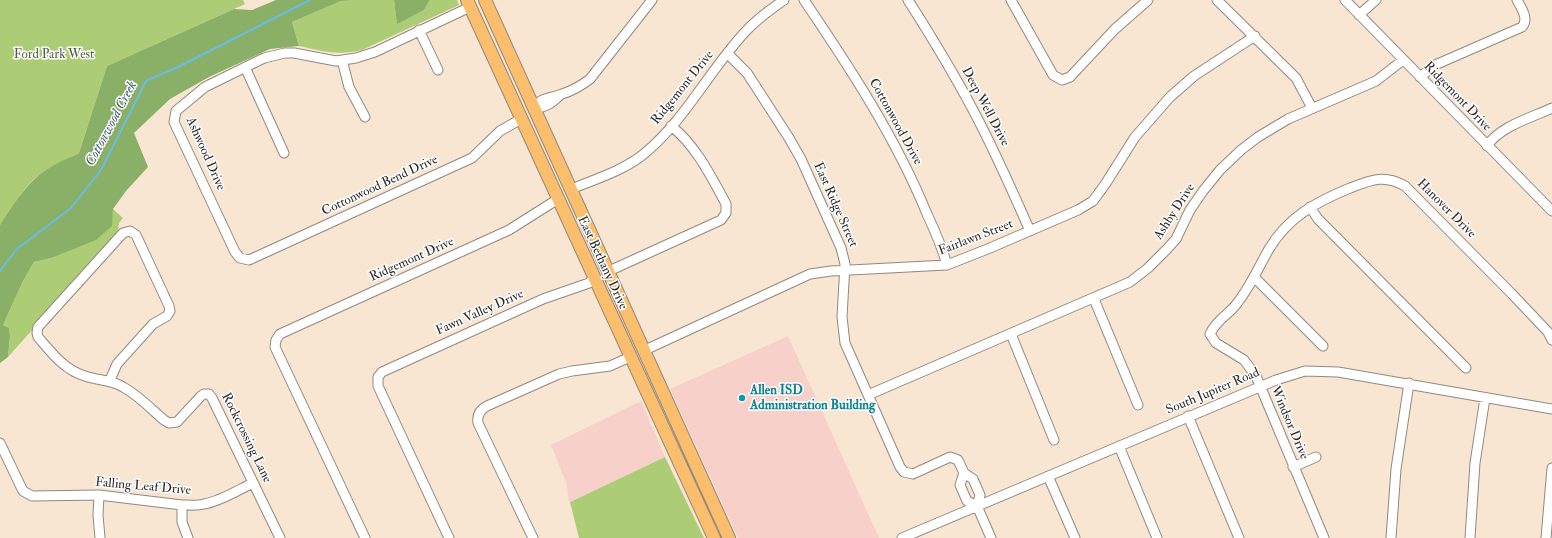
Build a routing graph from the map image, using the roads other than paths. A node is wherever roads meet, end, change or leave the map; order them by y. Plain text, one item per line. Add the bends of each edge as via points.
1 (485, 0) edge
2 (652, 0) edge
3 (784, 0) edge
4 (804, 0) edge
5 (908, 0) edge
6 (1011, 0) edge
7 (1148, 0) edge
8 (1217, 0) edge
9 (1345, 0) edge
10 (1376, 0) edge
11 (1518, 0) edge
12 (469, 4) edge
13 (1359, 14) junction
14 (420, 30) junction
15 (1254, 36) junction
16 (728, 54) junction
17 (342, 60) junction
18 (1403, 60) junction
19 (245, 67) junction
20 (438, 70) dead end
21 (1420, 77) junction
22 (534, 108) junction
23 (1312, 108) junction
24 (1552, 108) edge
25 (365, 117) dead end
26 (521, 119) junction
27 (671, 126) junction
28 (1487, 146) junction
29 (284, 152) dead end
30 (571, 189) junction
31 (558, 199) junction
32 (1310, 207) junction
33 (1552, 212) edge
34 (1030, 232) junction
35 (240, 258) joint
36 (947, 265) junction
37 (609, 271) junction
38 (845, 271) junction
39 (1254, 277) junction
40 (594, 278) junction
41 (1094, 299) junction
42 (1011, 334) junction
43 (1210, 334) joint
44 (1552, 340) edge
45 (1323, 346) dead end
46 (645, 350) junction
47 (630, 357) junction
48 (1466, 368) dead end
49 (110, 380) junction
50 (1409, 383) junction
51 (1260, 387) junction
52 (868, 396) junction
53 (1485, 398) junction
54 (1138, 405) dead end
55 (1552, 409) edge
56 (1188, 416) junction
57 (1054, 440) dead end
58 (0, 443) edge
59 (1119, 446) junction
60 (1316, 457) dead end
61 (1293, 467) junction
62 (1552, 468) edge
63 (699, 469) junction
64 (964, 473) junction
65 (684, 475) junction
66 (1048, 476) junction
67 (253, 483) junction
68 (99, 495) junction
69 (182, 505) junction
70 (977, 506) junction
71 (100, 538) edge
72 (188, 538) edge
73 (280, 538) edge
74 (365, 538) edge
75 (450, 538) edge
76 (533, 538) edge
77 (714, 538) edge
78 (729, 538) edge
79 (904, 538) edge
80 (991, 538) edge
81 (1075, 538) edge
82 (1157, 538) edge
83 (1240, 538) edge
84 (1324, 538) edge
85 (1391, 538) edge
86 (1470, 538) edge
87 (1546, 538) edge

1 - 22 main road, East Bethany Drive
2 - 22 street via 590,79 576,88 538,102
3 - 16 street, Ridgemont Drive via 752,25
4 - 36 street, Cottonwood Drive via 847,64 888,133 922,200
5 - 34 street, Deep Well Drive via 974,111
6 - 7 street via 1053,75 1062,80 1070,77 1115,29
8 - 15 street
9 - 13 street, Ridgemont Drive
10 - 13 street
11 - 21 street via 1525,16 1522,27 1435,65
12 - 14 street, Ashwood Drive
12 - 26 main road, East Bethany Drive
13 - 18 street, Ridgemont Drive
14 - 17 street, Ashwood Drive via 375,52
14 - 20 street
15 - 23 street via 1296,78
15 - 34 street, Fairlawn Street via 1194,76 1170,97 1135,137 1106,184 1092,201
16 - 27 street, Ridgemont Drive
16 - 38 street, East Ridge Street via 747,73 794,147 841,248
17 - 19 street, Ashwood Drive via 285,53 264,58
17 - 25 street via 349,87
18 - 21 street, Ridgemont Drive
18 - 23 street, Ashby Drive via 1376,81
19 - 29 street
19 - 35 street, Ashwood Drive via 205,87 176,111 174,118
21 - 28 street, Ridgemont Drive
22 - 26 main road
22 - 30 main road, East Bethany Drive
23 - 41 street, Ashby Drive via 1275,126 1241,150 1203,191 1190,210 1176,239 1159,258 1130,282
24 - 28 street via 1502,131
26 - 31 main road, East Bethany Drive
26 - 35 street, Cottonwood Bend Drive via 500,132 467,161 253,259
27 - 30 street, Ridgemont Drive via 646,152 631,163
27 - 37 street via 690,145 726,204 726,213 721,220
28 - 33 street, Ridgemont Drive
30 - 31 main road
30 - 37 main road, East Bethany Drive
31 - 40 main road, East Bethany Drive
31 - 74 street, Ridgemont Drive via 508,230 280,334 276,340 275,347
32 - 39 street, Hanover Drive via 1287,224
32 - 44 street, Hanover Drive via 1371,180 1385,179 1405,186 1512,294 1548,332
32 - 48 street via 1318,219
34 - 36 street, Fairlawn Street
36 - 38 street, Fairlawn Street
37 - 40 main road
37 - 46 main road, East Bethany Drive
38 - 46 street, Fairlawn Street via 810,274
38 - 52 street, East Ridge Street via 842,331 847,349
39 - 43 street, Hanover Drive via 1234,307 1214,325
39 - 45 street
40 - 47 main road, East Bethany Drive
40 - 75 street, Fawn Valley Drive via 582,286 542,299 489,322 378,376 378,386
41 - 42 street, Ashby Drive
41 - 54 street
42 - 52 street, Ashby Drive
42 - 57 street
43 - 51 street, Windsor Drive via 1216,343 1244,360
46 - 47 main road
46 - 63 main road, East Bethany Drive
47 - 65 main road, East Bethany Drive
47 - 76 street via 610,366 559,374 483,408 478,415 478,423
49 - 49 street, Rockcrossing Lane via 117,364 153,324 169,314 169,306 150,263 136,235 130,231 123,233 38,327 36,333 69,369 86,376
49 - 67 street, Rockcrossing Lane via 132,392 170,423 177,422 201,396 209,394
50 - 51 street, South Jupiter Road via 1338,372 1313,371 1290,375
50 - 53 street, South Jupiter Road
50 - 85 street via 1396,469
51 - 56 street, South Jupiter Road
51 - 61 street, Windsor Drive
52 - 64 street, East Ridge Street via 904,472 913,474 950,457 958,460
53 - 55 street, South Jupiter Road
53 - 86 street via 1475,463
56 - 59 street, South Jupiter Road
56 - 83 street
58 - 68 street, Falling Leaf Drive via 20,487 27,494 36,497
59 - 66 street, South Jupiter Road
59 - 82 street
60 - 61 street
61 - 84 street, Windsor Drive
62 - 87 street
63 - 65 main road
63 - 78 main road, East Bethany Drive
64 - 70 street via 973,479 980,496
64 - 70 street via 960,485 967,501
65 - 77 main road, East Bethany Drive
66 - 70 street, South Jupiter Road
66 - 81 street
67 - 69 street, Falling Leaf Drive via 215,501
67 - 73 street, Rockcrossing Lane
68 - 69 street, Falling Leaf Drive
68 - 71 street
69 - 72 street via 182,522
70 - 79 street, South Jupiter Road
70 - 80 street

